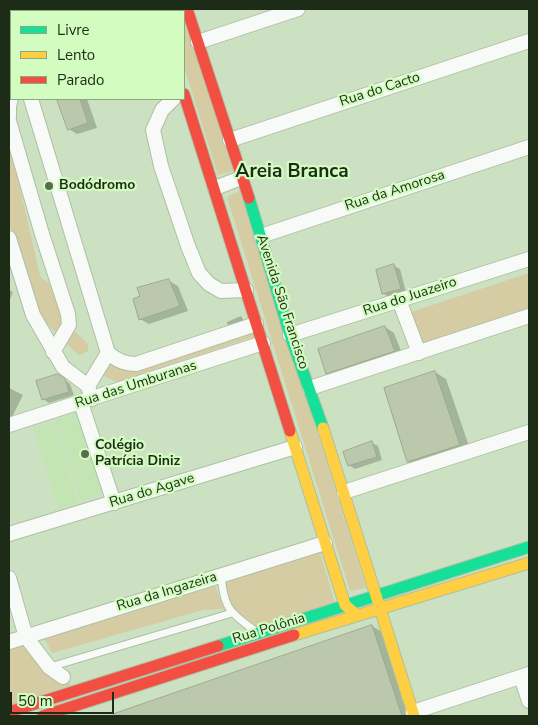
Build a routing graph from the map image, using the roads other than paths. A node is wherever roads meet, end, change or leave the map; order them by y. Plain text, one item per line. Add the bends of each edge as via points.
1 (187, 9) edge
2 (298, 9) edge
3 (529, 41) edge
4 (198, 42) junction
5 (185, 97) edge
6 (10, 100) edge
7 (31, 100) edge
8 (172, 100) edge
9 (9, 119) edge
10 (230, 140) junction
11 (529, 147) edge
12 (241, 178) junction
13 (215, 188) junction
14 (261, 236) junction
15 (9, 238) edge
16 (529, 259) edge
17 (246, 290) junction
18 (399, 300) junction
19 (529, 316) edge
20 (256, 324) junction
21 (290, 335) junction
22 (263, 343) junction
23 (53, 352) junction
24 (419, 352) junction
25 (108, 353) junction
26 (310, 388) junction
27 (87, 396) junction
28 (9, 426) edge
29 (529, 432) edge
30 (295, 447) junction
31 (344, 492) junction
32 (114, 503) junction
33 (9, 534) edge
34 (325, 543) junction
35 (529, 547) edge
36 (529, 563) edge
37 (221, 575) junction
38 (9, 578) edge
39 (376, 595) junction
40 (344, 605) junction
41 (381, 609) junction
42 (232, 613) junction
43 (358, 615) junction
44 (256, 633) junction
45 (26, 637) junction
46 (9, 642) edge
47 (49, 667) junction
48 (525, 676) edge
49 (63, 677) dead end
50 (86, 686) junction
51 (529, 701) edge
52 (93, 704) junction
53 (9, 712) edge
54 (413, 714) edge
55 (43, 716) edge

1 - 4 main road, Avenida São Francisco
2 - 4 street
3 - 10 street, Rua do Cacto
4 - 10 main road, Avenida São Francisco
5 - 13 main road
6 - 9 street
7 - 25 street
8 - 17 street via 162,110 153,130 161,166 188,246 199,273 209,284 221,292
9 - 23 street via 68,314 70,325
10 - 12 main road, Avenida São Francisco
11 - 14 street, Rua da Amorosa
12 - 13 street
12 - 14 main road, Avenida São Francisco
13 - 17 main road
14 - 21 main road, Avenida São Francisco
15 - 23 street via 33,315
16 - 18 street, Rua do Juazeiro
17 - 20 main road
18 - 21 street, Rua do Juazeiro
18 - 24 street
19 - 24 street
20 - 22 main road
20 - 25 street via 140,363 125,364
21 - 26 main road, Avenida São Francisco
22 - 27 street, Rua das Umburanas
22 - 30 main road
23 - 27 street
24 - 26 street
25 - 27 street
26 - 31 main road, Avenida São Francisco
27 - 28 street, Rua das Umburanas
27 - 32 street
29 - 31 street
30 - 32 street, Rua do Agave
30 - 34 main road
31 - 39 main road, Avenida São Francisco
32 - 33 street, Rua do Agave
34 - 37 street, Rua da Ingazeira
34 - 40 main road
35 - 39 main road, Rua Polônia
36 - 41 main road, Rua Polônia
37 - 42 lane via 223,596
37 - 45 street, Rua da Ingazeira
38 - 45 street
39 - 40 main road, Rua Polônia
39 - 41 main road, Avenida São Francisco
40 - 43 main road
40 - 44 main road, Rua Polônia
41 - 43 main road, Rua Polônia
41 - 54 main road, Avenida São Francisco
42 - 44 lane
42 - 47 lane
43 - 52 main road, Rua Polônia
44 - 50 main road, Rua Polônia
45 - 46 street, Rua da Ingazeira
45 - 47 street
47 - 49 street
48 - 51 street
48 - 54 street
50 - 52 main road
50 - 53 main road, Rua Polônia
52 - 55 main road, Rua Polônia

